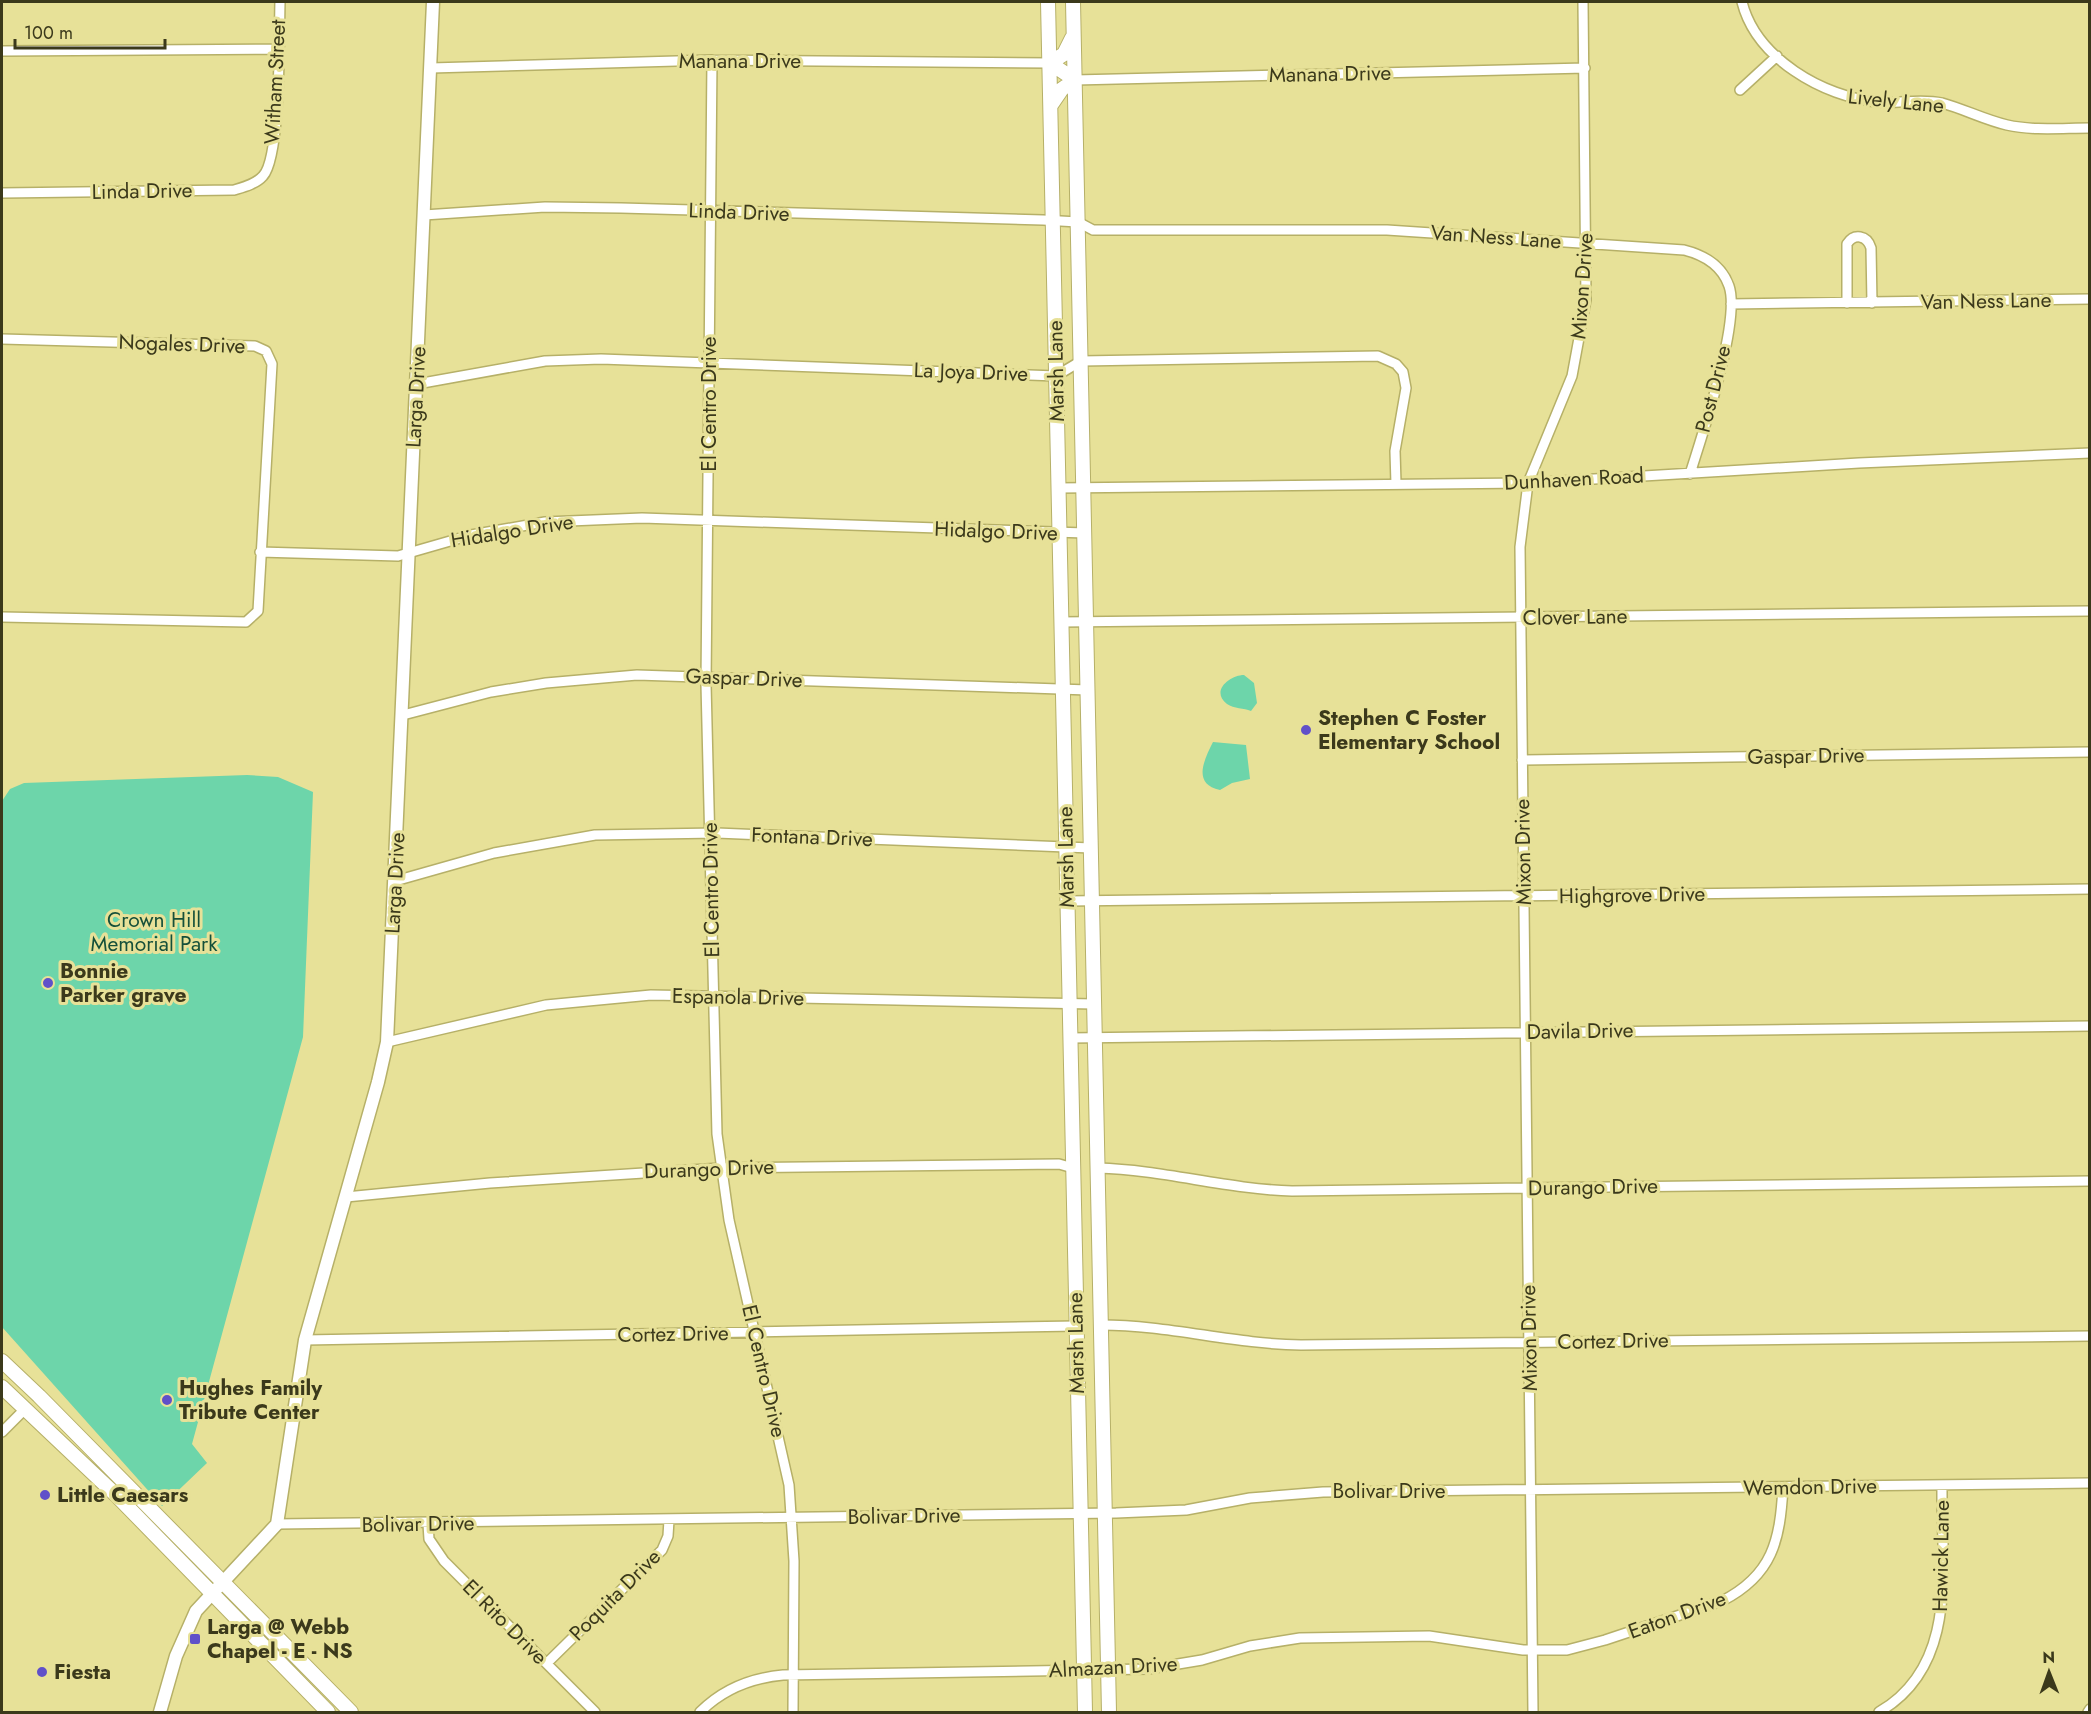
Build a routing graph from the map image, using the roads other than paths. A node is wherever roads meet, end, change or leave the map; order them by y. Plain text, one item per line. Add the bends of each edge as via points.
1 (280, 2) edge
2 (433, 2) edge
3 (1048, 2) edge
4 (1073, 2) edge
5 (1583, 2) edge
6 (1742, 2) edge
7 (1073, 36) junction
8 (278, 49) junction
9 (2, 51) edge
10 (1777, 56) junction
11 (712, 60) junction
12 (1050, 63) junction
13 (430, 68) junction
14 (1585, 68) junction
15 (1074, 80) junction
16 (1740, 90) dead end
17 (1051, 105) junction
18 (2090, 128) edge
19 (269, 162) joint
20 (2, 193) edge
21 (711, 211) junction
22 (424, 215) junction
23 (1053, 220) junction
24 (1078, 222) junction
25 (1587, 243) junction
26 (2090, 299) edge
27 (1847, 303) junction
28 (1872, 303) junction
29 (1731, 304) junction
30 (2, 339) edge
31 (1081, 361) junction
32 (708, 362) junction
33 (1056, 375) junction
34 (417, 384) junction
35 (2090, 453) edge
36 (1690, 474) junction
37 (1528, 483) junction
38 (1396, 484) junction
39 (1059, 488) junction
40 (1083, 488) junction
41 (708, 520) junction
42 (1085, 533) junction
43 (1060, 534) junction
44 (409, 551) junction
45 (260, 552) junction
46 (2090, 611) edge
47 (2, 617) edge
48 (1521, 618) junction
49 (1062, 622) junction
50 (1087, 622) junction
51 (706, 676) junction
52 (1063, 690) junction
53 (1088, 690) junction
54 (403, 715) junction
55 (2090, 752) edge
56 (1522, 760) junction
57 (710, 833) junction
58 (1066, 847) junction
59 (1091, 848) junction
60 (395, 881) junction
61 (2090, 889) edge
62 (1524, 896) junction
63 (1067, 901) junction
64 (1092, 901) junction
65 (713, 996) junction
66 (1069, 1004) junction
67 (1094, 1004) junction
68 (2090, 1026) edge
69 (1525, 1032) junction
70 (1070, 1038) junction
71 (1095, 1038) junction
72 (387, 1042) junction
73 (721, 1168) junction
74 (1072, 1168) junction
75 (1098, 1168) junction
76 (2090, 1181) edge
77 (1527, 1188) junction
78 (346, 1197) junction
79 (1101, 1325) junction
80 (1076, 1326) junction
81 (755, 1332) junction
82 (2090, 1336) edge
83 (305, 1340) junction
84 (1528, 1342) junction
85 (2, 1361) edge
86 (2, 1387) edge
87 (39, 1396) junction
88 (26, 1408) junction
89 (2, 1432) edge
90 (127, 1484) junction
91 (2090, 1484) edge
92 (1942, 1486) junction
93 (1783, 1487) junction
94 (1530, 1490) junction
95 (117, 1496) junction
96 (1105, 1513) junction
97 (1080, 1514) junction
98 (792, 1518) junction
99 (669, 1520) junction
100 (277, 1524) junction
101 (428, 1524) junction
102 (222, 1581) junction
103 (212, 1593) junction
104 (1532, 1651) junction
105 (547, 1663) junction
106 (1108, 1670) junction
107 (1083, 1671) junction
108 (794, 1675) junction
109 (336, 1697) junction
110 (326, 1711) edge
111 (159, 1713) edge
112 (351, 1713) edge
113 (595, 1713) edge
114 (700, 1713) edge
115 (793, 1713) edge
116 (1085, 1713) edge
117 (1109, 1713) edge
118 (1533, 1713) edge
119 (1879, 1713) edge

1 - 8 street, Witham Street
2 - 13 street, Larga Drive
3 - 12 main road, Marsh Lane
4 - 7 main road, Marsh Lane
5 - 14 street, Mixon Drive
6 - 10 street, Lively Lane via 1745,13
7 - 12 main road via 1064,54
7 - 15 main road, Marsh Lane
8 - 9 street
8 - 19 street, Witham Street
10 - 16 street
10 - 18 street, Lively Lane via 1801,76 1847,98 1880,103 1918,100 2035,129
11 - 12 street, Manana Drive
11 - 13 street, Manana Drive
11 - 21 street, El Centro Drive
12 - 15 main road
12 - 17 main road, Marsh Lane
13 - 22 street, Larga Drive
14 - 15 street, Manana Drive
14 - 25 street, Mixon Drive
15 - 17 main road
15 - 24 main road, Marsh Lane
17 - 23 main road, Marsh Lane
19 - 20 street, Linda Drive via 263,176 234,190
21 - 22 street, Linda Drive via 545,207
21 - 23 street, Linda Drive
21 - 32 street, El Centro Drive
22 - 34 street, Larga Drive
23 - 24 street, Van Ness Lane
23 - 33 main road, Marsh Lane
24 - 25 street, Van Ness Lane via 1093,230 1387,230
24 - 31 main road, Marsh Lane
25 - 29 street, Van Ness Lane via 1697,253 1722,273 1729,286
25 - 37 street, Mixon Drive via 1586,300 1572,376
26 - 28 street, Van Ness Lane
27 - 28 street, Van Ness Lane
27 - 28 street via 1847,244 1860,236 1868,240 1871,248
27 - 29 street, Van Ness Lane
29 - 36 street, Post Drive via 1719,376
30 - 45 street, Nogales Drive via 255,346 266,351 272,364
31 - 33 street, La Joya Drive
31 - 38 street, La Joya Drive via 1388,358 1403,372 1406,388 1395,451
31 - 40 main road, Marsh Lane
32 - 33 street, La Joya Drive
32 - 34 street, La Joya Drive via 545,361
32 - 41 street, El Centro Drive
33 - 39 main road, Marsh Lane
34 - 44 street, Larga Drive
35 - 36 street, Dunhaven Road via 1918,459
36 - 37 street, Dunhaven Road
37 - 38 street, Dunhaven Road
37 - 48 street, Mixon Drive via 1520,547
38 - 40 street, Dunhaven Road
39 - 40 street, Dunhaven Road
39 - 43 main road, Marsh Lane
40 - 42 main road, Marsh Lane
41 - 43 street, Hidalgo Drive
41 - 44 street, Hidalgo Drive via 545,522
41 - 51 street, El Centro Drive
42 - 43 street, Hidalgo Drive
42 - 50 main road, Marsh Lane
43 - 49 main road, Marsh Lane
44 - 45 street, Hidalgo Drive via 398,556
44 - 54 street, Larga Drive
45 - 47 street via 258,611 246,622
46 - 48 street, Clover Lane
48 - 50 street, Clover Lane
48 - 56 street, Mixon Drive
49 - 50 street, Clover Lane
49 - 52 main road, Marsh Lane
50 - 53 main road, Marsh Lane
51 - 52 street, Gaspar Drive
51 - 54 street, Gaspar Drive via 637,675 546,683
51 - 57 street, El Centro Drive
52 - 53 street, Gaspar Drive
52 - 58 main road, Marsh Lane
53 - 59 main road, Marsh Lane
54 - 60 street, Larga Drive
55 - 56 street, Gaspar Drive
56 - 62 street, Mixon Drive
57 - 58 street, Fontana Drive
57 - 60 street, Fontana Drive via 595,835 546,842
57 - 65 street, El Centro Drive
58 - 59 street, Fontana Drive
58 - 63 main road, Marsh Lane
59 - 64 main road, Marsh Lane
60 - 72 street, Larga Drive
61 - 62 street, Highgrove Drive
62 - 64 street, Highgrove Drive
62 - 69 street, Mixon Drive
63 - 64 street, Highgrove Drive
63 - 66 main road, Marsh Lane
64 - 67 main road, Marsh Lane
65 - 66 street, Espanola Drive
65 - 72 street, Espanola Drive via 651,995 546,1005
65 - 73 street, El Centro Drive
66 - 67 street, Espanola Drive
66 - 70 main road, Marsh Lane
67 - 71 main road, Marsh Lane
68 - 69 street, Davila Drive
69 - 71 street, Davila Drive
69 - 77 street, Mixon Drive
70 - 71 street, Davila Drive
70 - 74 main road, Marsh Lane
71 - 75 main road, Marsh Lane
72 - 78 street, Larga Drive
73 - 74 street, Durango Drive via 1059,1164
73 - 78 street, Durango Drive via 513,1181
73 - 81 street, El Centro Drive
74 - 75 main road
74 - 80 main road, Marsh Lane
75 - 77 street, Durango Drive via 1172,1174 1264,1190
75 - 79 main road, Marsh Lane
76 - 77 street, Durango Drive
77 - 84 street, Mixon Drive
78 - 83 street, Larga Drive
79 - 80 main road
79 - 84 street, Cortez Drive via 1176,1330 1268,1345
79 - 96 main road, Marsh Lane
80 - 81 street, Cortez Drive
80 - 97 main road, Marsh Lane
81 - 83 street, Cortez Drive
81 - 98 street, El Centro Drive via 779,1433
82 - 84 street, Cortez Drive
83 - 100 street, Larga Drive
84 - 94 street, Mixon Drive
85 - 87 main road
86 - 88 main road
87 - 88 main road
87 - 90 main road
88 - 89 street
88 - 95 main road
90 - 95 main road
90 - 102 main road
91 - 92 street, Wemdon Drive
92 - 93 street, Wemdon Drive
92 - 119 street, Hawick Lane via 1942,1614 1934,1648 1920,1674
93 - 94 street, Wemdon Drive
93 - 104 street, Eaton Drive via 1775,1546 1765,1567 1742,1590 1722,1601 1589,1645
94 - 96 street, Bolivar Drive via 1323,1492 1250,1498 1186,1510
94 - 104 street, Mixon Drive
95 - 103 main road
96 - 97 street, Bolivar Drive
96 - 106 main road, Marsh Lane
97 - 98 street, Bolivar Drive
97 - 107 main road, Marsh Lane
98 - 99 street, Bolivar Drive
98 - 108 street, El Centro Drive
99 - 101 street, Bolivar Drive
99 - 105 street, Poquita Drive via 662,1550
100 - 101 street, Bolivar Drive
100 - 102 street
101 - 105 street, El Rito Drive via 429,1539 444,1561
102 - 103 street
102 - 109 main road
103 - 110 main road
103 - 111 street via 196,1611 184,1635
104 - 106 street, Almazan Drive via 1430,1636 1300,1638 1173,1666
104 - 118 street, Mixon Drive
105 - 113 street, El Rito Drive
106 - 107 street, Almazan Drive
106 - 117 main road, Marsh Lane
107 - 108 street, Almazan Drive
107 - 116 main road, Marsh Lane
108 - 114 street, Almazan Drive via 746,1681 711,1701
108 - 115 street, El Centro Drive
109 - 110 main road
109 - 112 main road

